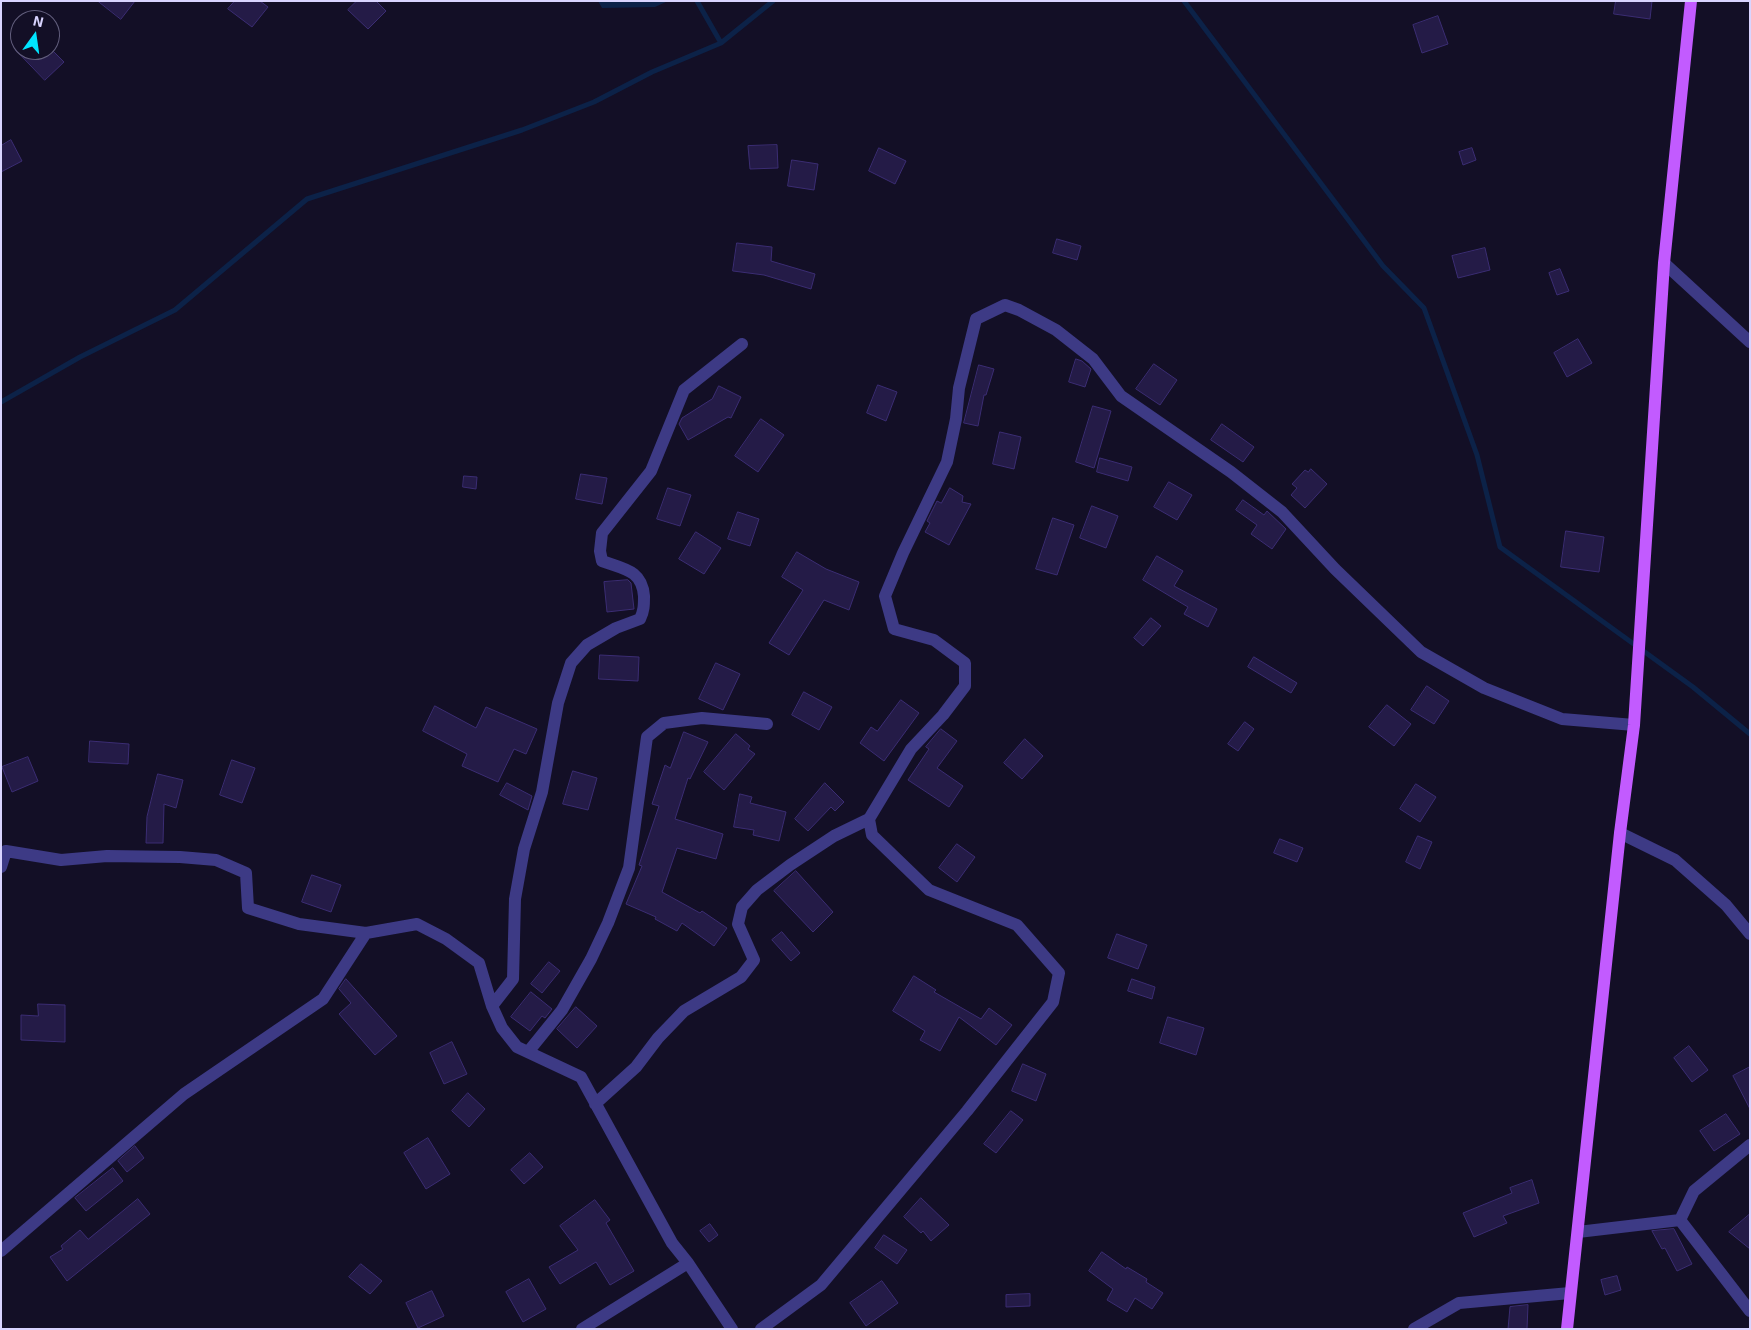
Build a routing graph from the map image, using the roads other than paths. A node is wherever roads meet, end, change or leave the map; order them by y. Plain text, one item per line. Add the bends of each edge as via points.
1 (1692, 1) edge
2 (1664, 263) junction
3 (1750, 342) edge
4 (742, 344) dead end
5 (767, 724) dead end
6 (1634, 725) junction
7 (869, 819) junction
8 (1620, 833) junction
9 (1, 867) edge
10 (366, 933) junction
11 (1750, 934) edge
12 (492, 1006) junction
13 (528, 1052) junction
14 (595, 1104) junction
15 (1750, 1144) edge
16 (1680, 1220) junction
17 (1578, 1232) junction
18 (1, 1251) edge
19 (688, 1263) junction
20 (1570, 1293) junction
21 (1750, 1311) edge
22 (582, 1329) edge
23 (732, 1329) edge
24 (761, 1329) edge
25 (1414, 1329) edge
26 (1567, 1329) edge

1 - 2 main road
2 - 3 street
2 - 6 main road
4 - 12 street via 684,390 651,471 602,533 602,561 637,574 643,584 644,611 640,619 587,645 571,662 558,703 542,792 524,849 515,899 513,979
5 - 13 street via 702,718 664,724 647,737 626,877 591,959 562,1010
6 - 7 street via 1562,719 1484,688 1421,652 1335,569 1282,512 1231,472 1121,396 1093,359 1056,330 1005,305 976,320 959,388 947,462 902,553 885,596 894,629 934,640 965,663 965,686 943,716 911,749
6 - 8 main road
7 - 14 street via 834,836 756,890 742,907 738,924 754,960 740,977 684,1011 636,1067
7 - 24 street via 872,834 929,890 1017,925 1059,973 1053,1002 968,1111 821,1285
8 - 11 street via 1675,860 1726,905
8 - 17 main road
9 - 10 street via 6,851 61,860 180,856 216,860 246,873 248,908 299,924
10 - 12 street via 417,924 446,939 478,963
10 - 18 street via 323,999 184,1094
12 - 13 street via 502,1028 517,1047
13 - 14 street via 581,1077
14 - 19 street via 672,1243
15 - 16 street via 1694,1191
16 - 17 street
16 - 21 street
17 - 20 main road
19 - 22 street
19 - 23 street
20 - 25 street via 1459,1304
20 - 26 main road

